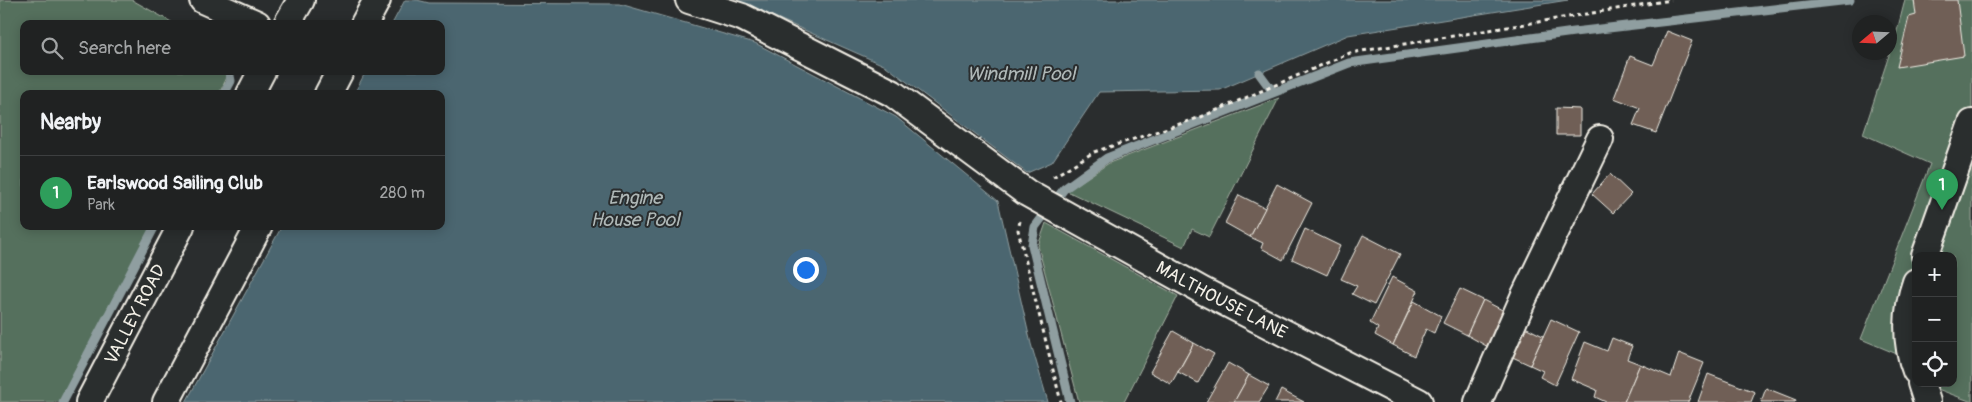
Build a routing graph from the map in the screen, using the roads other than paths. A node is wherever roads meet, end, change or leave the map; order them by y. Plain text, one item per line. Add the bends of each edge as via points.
1 (203, 0) edge
2 (301, 0) edge
3 (377, 0) edge
4 (689, 0) edge
5 (248, 20) edge
6 (289, 20) edge
7 (366, 20) edge
8 (260, 75) edge
9 (338, 75) edge
10 (252, 90) edge
11 (330, 90) edge
12 (1972, 123) edge
13 (1600, 139) dead end
14 (179, 230) edge
15 (257, 230) edge
16 (1926, 252) edge
17 (1912, 293) edge
18 (1912, 362) edge
19 (1921, 387) edge
20 (89, 402) edge
21 (166, 402) edge
22 (1419, 402) edge
23 (1478, 402) edge
24 (1927, 402) edge

1 - 5 street
2 - 6 street
3 - 7 street
4 - 22 street, MALTHOUSE LANE via 742,17 892,93 1027,193 1203,291
8 - 10 street
9 - 11 street
12 - 16 street
13 - 23 street
14 - 20 street, VALLEY ROAD
15 - 21 street
17 - 18 street via 1908,329
19 - 24 street

